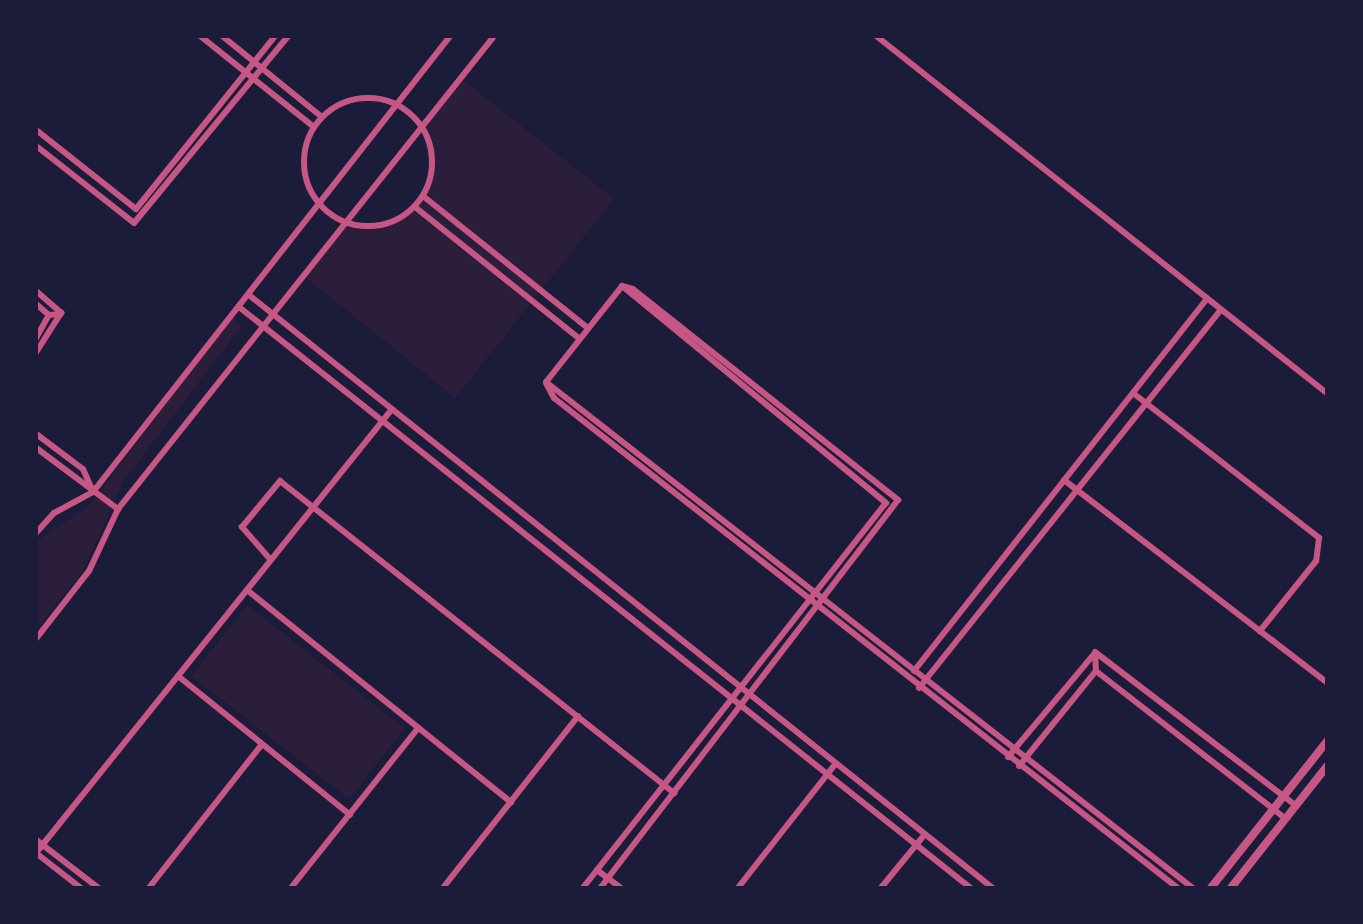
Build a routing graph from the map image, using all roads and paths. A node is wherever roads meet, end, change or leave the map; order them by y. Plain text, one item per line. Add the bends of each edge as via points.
1 (199, 35) edge
2 (220, 35) edge
3 (276, 35) edge
4 (289, 35) edge
5 (452, 35) edge
6 (495, 35) edge
7 (875, 35) edge
8 (254, 62) junction
9 (262, 68) junction
10 (246, 73) junction
11 (254, 79) junction
12 (396, 104) junction
13 (322, 117) junction
14 (314, 126) junction
15 (422, 127) junction
16 (35, 128) edge
17 (35, 145) edge
18 (174, 164) junction
19 (182, 170) junction
20 (423, 196) junction
21 (318, 203) junction
22 (414, 207) junction
23 (136, 209) junction
24 (345, 222) junction
25 (134, 223) junction
26 (472, 236) junction
27 (464, 246) junction
28 (622, 286) junction
29 (35, 290) edge
30 (249, 295) junction
31 (1207, 298) junction
32 (35, 303) edge
33 (240, 307) junction
34 (1221, 309) junction
35 (61, 313) junction
36 (49, 315) junction
37 (274, 315) junction
38 (264, 327) junction
39 (588, 328) junction
40 (580, 339) junction
41 (35, 340) edge
42 (35, 354) edge
43 (546, 382) junction
44 (1133, 393) junction
45 (1328, 394) edge
46 (761, 396) junction
47 (1146, 403) junction
48 (392, 409) junction
49 (382, 420) junction
50 (35, 433) edge
51 (35, 446) edge
52 (476, 476) junction
53 (1064, 480) junction
54 (467, 488) junction
55 (688, 490) junction
56 (1077, 490) junction
57 (93, 492) junction
58 (682, 498) junction
59 (886, 503) junction
60 (313, 504) junction
61 (898, 504) junction
62 (118, 509) junction
63 (35, 534) edge
64 (569, 550) junction
65 (270, 559) junction
66 (560, 562) junction
67 (247, 590) junction
68 (817, 590) junction
69 (811, 598) junction
70 (827, 598) junction
71 (821, 606) junction
72 (657, 620) junction
73 (1260, 631) junction
74 (648, 632) junction
75 (35, 640) edge
76 (1096, 652) junction
77 (916, 669) junction
78 (1096, 671) junction
79 (178, 676) junction
80 (927, 678) junction
81 (908, 679) junction
82 (1328, 683) edge
83 (741, 687) junction
84 (920, 688) junction
85 (751, 695) junction
86 (732, 699) junction
87 (742, 706) junction
88 (578, 716) junction
89 (1181, 718) junction
90 (418, 728) junction
91 (1172, 729) junction
92 (1328, 740) edge
93 (262, 744) junction
94 (1015, 748) junction
95 (1008, 757) junction
96 (1026, 757) junction
97 (836, 763) junction
98 (1328, 764) edge
99 (1019, 766) junction
100 (827, 774) junction
101 (664, 785) junction
102 (674, 793) junction
103 (1283, 796) junction
104 (511, 802) junction
105 (1295, 805) junction
106 (1274, 809) junction
107 (350, 814) junction
108 (1104, 818) junction
109 (1285, 818) junction
110 (1096, 826) junction
111 (925, 834) junction
112 (35, 839) edge
113 (42, 845) junction
114 (916, 845) junction
115 (36, 853) edge
116 (597, 870) junction
117 (608, 878) junction
118 (589, 880) junction
119 (82, 889) edge
120 (100, 889) edge
121 (148, 889) edge
122 (290, 889) edge
123 (442, 889) edge
124 (582, 889) edge
125 (600, 889) edge
126 (622, 889) edge
127 (736, 889) edge
128 (880, 889) edge
129 (972, 889) edge
130 (994, 889) edge
131 (1178, 889) edge
132 (1194, 889) edge
133 (1210, 889) edge
134 (1230, 889) edge

1 - 10 street
2 - 8 street
3 - 8 street
4 - 9 street
5 - 12 street
6 - 15 street
7 - 31 street
8 - 9 street
8 - 10 street
9 - 11 street
9 - 13 street
10 - 11 street
10 - 18 street
11 - 14 street
11 - 19 street
12 - 13 street via 359,98
12 - 15 street
12 - 21 street
13 - 14 street
14 - 21 street via 304,159
15 - 20 street via 432,161
15 - 24 street
16 - 23 street
17 - 25 street
18 - 19 street
18 - 23 street
19 - 25 street
20 - 22 street
20 - 26 street
21 - 24 street
21 - 30 street
22 - 24 street via 382,225
22 - 27 street
23 - 25 street
24 - 37 street
26 - 27 street
26 - 39 street
27 - 40 street
28 - 39 street
28 - 46 street
28 - 46 street
29 - 35 street
30 - 33 street
30 - 37 street
31 - 34 street
31 - 44 street
32 - 36 street
33 - 38 street
33 - 57 street
34 - 45 street
34 - 47 street
35 - 36 street
35 - 42 street
36 - 41 street
37 - 38 street
37 - 48 street
38 - 49 street
38 - 62 street
39 - 40 street
40 - 43 street
43 - 55 street
43 - 58 street via 554,398
44 - 47 street
44 - 53 street
46 - 59 street
46 - 61 street
47 - 56 street
47 - 73 street via 1319,538 1316,561
48 - 49 street
48 - 52 street
49 - 54 street
49 - 60 street
50 - 57 street via 82,470
51 - 57 street
52 - 54 street
52 - 64 street
53 - 56 street
53 - 77 street
54 - 66 street
55 - 58 street
55 - 68 street
56 - 73 street
56 - 80 street
57 - 62 street
57 - 63 street via 54,513
58 - 69 street
59 - 61 street
59 - 68 street
60 - 65 street
60 - 65 street via 280,480 242,527
60 - 88 street
61 - 70 street
62 - 75 street via 89,571
64 - 66 street
64 - 72 street
65 - 67 street
66 - 74 street
67 - 79 street
67 - 90 street
68 - 69 street
68 - 70 street
69 - 71 street
69 - 83 street
70 - 71 street
70 - 77 street
71 - 81 street
71 - 85 street
72 - 74 street
72 - 83 street
73 - 82 street
74 - 86 street
76 - 78 street
76 - 89 street
76 - 94 street
77 - 80 street
77 - 81 street
78 - 91 street
78 - 96 street
79 - 93 street
79 - 113 street
80 - 84 street
80 - 94 street
81 - 84 street
83 - 85 street
83 - 86 street
84 - 95 street
85 - 87 street
85 - 97 street
86 - 87 street
86 - 101 street
87 - 100 street
87 - 102 street
88 - 101 street
88 - 104 street
89 - 91 street
89 - 103 street
90 - 104 street
90 - 107 street
91 - 106 street
92 - 103 street
93 - 107 street
93 - 121 street
94 - 95 street
94 - 96 street
95 - 99 street
96 - 99 street
96 - 108 street
97 - 100 street
97 - 111 street
98 - 105 street
99 - 110 street
100 - 114 street
100 - 127 street
101 - 102 street
101 - 116 street
102 - 117 street
103 - 105 street
103 - 106 street
104 - 123 street
105 - 109 street
106 - 109 street
106 - 133 street
107 - 122 street
108 - 110 street
108 - 132 street
109 - 134 street
110 - 131 street
111 - 114 street
111 - 130 street
112 - 113 street
113 - 115 street
113 - 120 street
114 - 128 street
114 - 129 street
115 - 119 street
116 - 117 street
116 - 118 street
117 - 125 street
117 - 126 street
118 - 124 street
118 - 125 street

